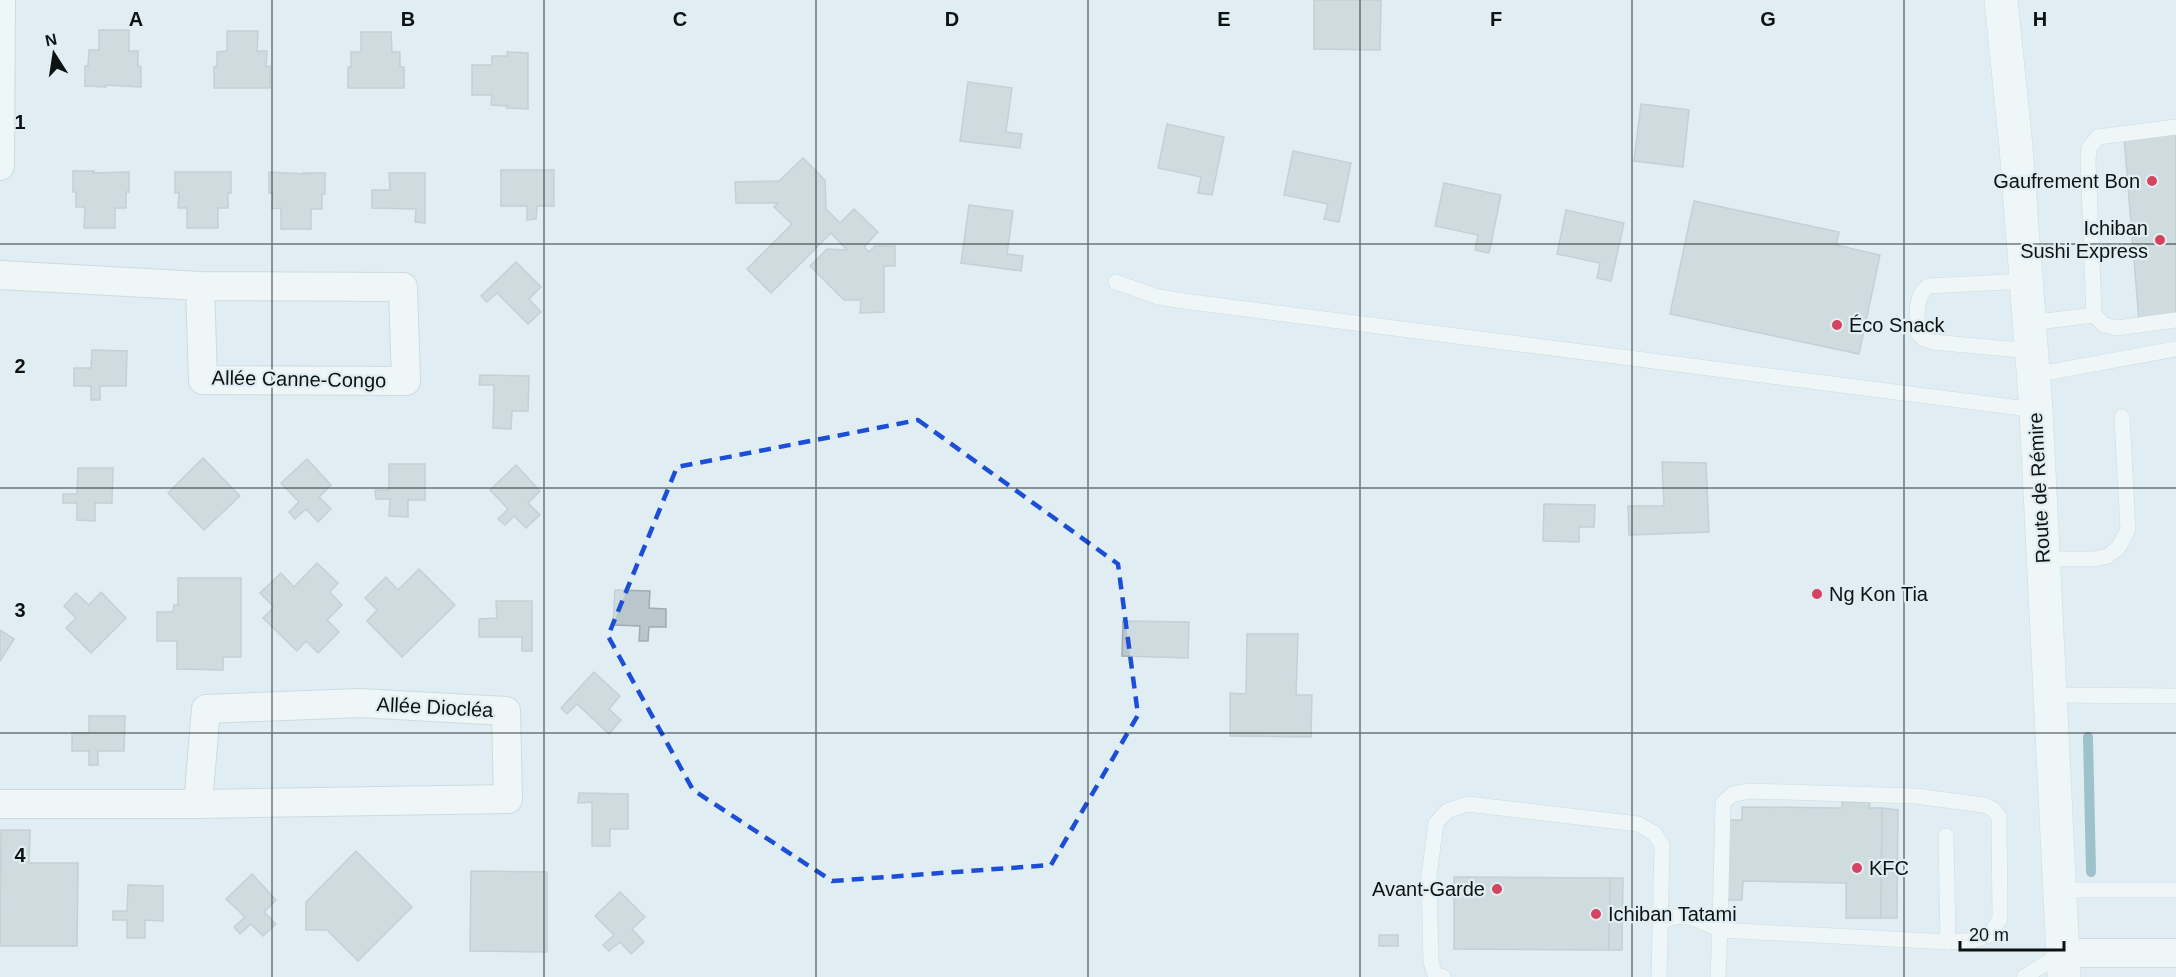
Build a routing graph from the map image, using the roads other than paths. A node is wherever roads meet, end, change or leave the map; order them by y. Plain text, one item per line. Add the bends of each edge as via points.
1 (1, 0) edge
2 (2001, 0) edge
3 (2176, 127) edge
4 (0, 166) edge
5 (0, 275) edge
6 (2026, 281) junction
7 (1116, 282) dead end
8 (200, 286) junction
9 (2094, 315) junction
10 (2176, 321) edge
11 (2176, 349) edge
12 (2031, 350) junction
13 (2036, 410) junction
14 (2122, 417) dead end
15 (2043, 560) junction
16 (2050, 695) junction
17 (2176, 696) edge
18 (0, 804) edge
19 (198, 804) junction
20 (1947, 836) dead end
21 (2059, 890) junction
22 (2176, 890) edge
23 (1660, 922) junction
24 (1720, 930) junction
25 (1948, 942) junction
26 (2176, 953) edge
27 (2063, 965) edge
28 (1443, 977) edge
29 (1659, 977) edge
30 (1718, 977) edge
31 (2024, 977) edge

1 - 4 street
2 - 6 main road, Route de Rémire
3 - 9 lane via 2098,137 2089,148
5 - 8 street, Allée Canne-Congo
6 - 12 main road, Route de Rémire
6 - 12 lane via 1928,286 1917,303 1918,333 1933,342
7 - 13 lane via 1158,297 1191,302
8 - 8 street, Allée Canne-Congo via 203,380 406,381 403,287
9 - 10 lane via 2104,325 2117,328
9 - 12 lane
11 - 12 lane
12 - 13 main road, Route de Rémire
13 - 15 main road, Route de Rémire
14 - 15 lane via 2128,530 2118,548 2108,556
15 - 16 main road, Route de Rémire
16 - 17 lane
16 - 21 main road, Route de Rémire
18 - 19 street, Allée Diocléa
19 - 19 street, Allée Diocléa via 508,799 506,711 359,703 206,709
20 - 25 lane
21 - 22 lane
21 - 27 main road, Route de Rémire
23 - 24 lane via 1686,915
23 - 28 lane via 1662,845 1654,833 1638,824 1467,804 1447,811 1436,824 1429,876 1431,962 1435,974
23 - 29 lane
24 - 25 lane
24 - 25 lane via 1723,802 1733,794 1750,791 1915,796 1984,805 1994,809 1999,817 2000,919 1989,935
24 - 30 lane
26 - 27 street
27 - 31 lane

